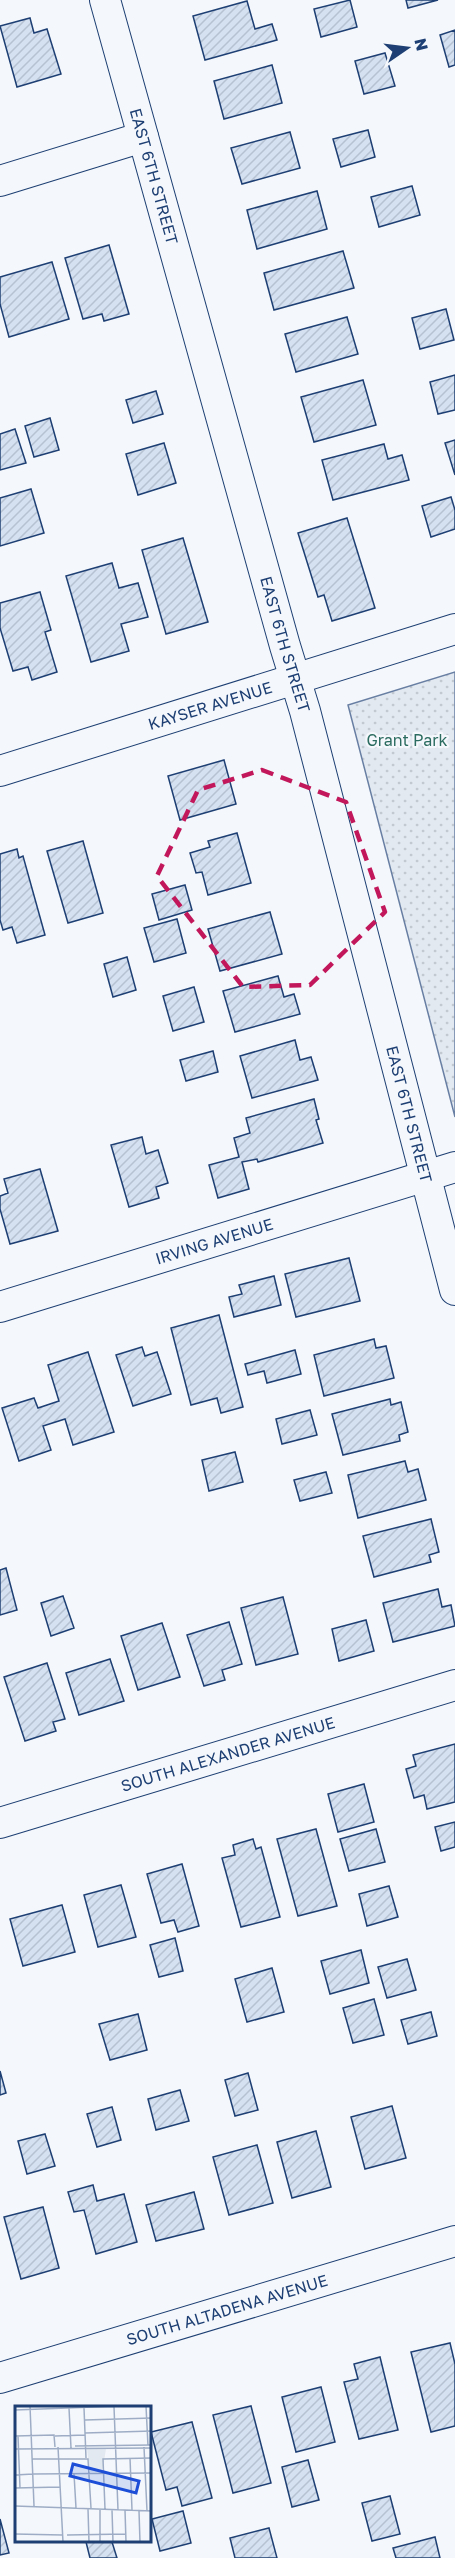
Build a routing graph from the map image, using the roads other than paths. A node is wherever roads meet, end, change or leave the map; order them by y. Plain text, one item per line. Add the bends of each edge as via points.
1 (105, 0) edge
2 (143, 137) junction
3 (0, 181) edge
4 (455, 629) edge
5 (295, 679) junction
6 (0, 771) edge
7 (455, 1167) edge
8 (426, 1175) junction
9 (455, 1290) edge
10 (0, 1307) edge
11 (455, 1685) edge
12 (0, 1823) edge
13 (455, 2241) edge
14 (0, 2378) edge

1 - 2 street, EAST 6TH STREET
2 - 3 street
2 - 5 street, EAST 6TH STREET
4 - 5 street, KAYSER AVENUE
5 - 6 street, KAYSER AVENUE
5 - 8 street, EAST 6TH STREET
7 - 8 street, IRVING AVENUE
8 - 9 street, EAST 6TH STREET
8 - 10 street, IRVING AVENUE
11 - 12 street, SOUTH ALEXANDER AVENUE
13 - 14 street, SOUTH ALTADENA AVENUE

